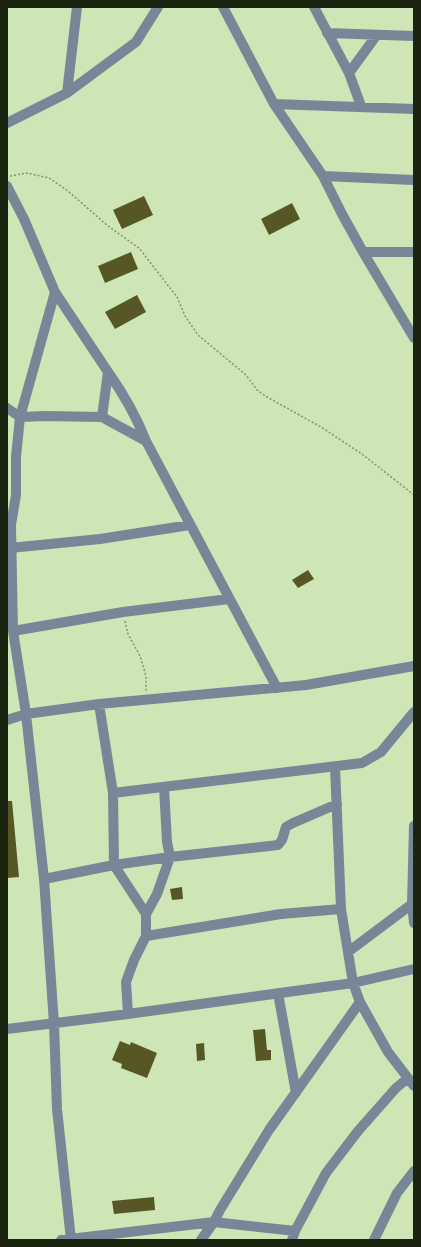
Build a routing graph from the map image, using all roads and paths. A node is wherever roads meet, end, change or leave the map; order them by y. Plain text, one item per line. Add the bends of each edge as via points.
1 (77, 7) edge
2 (158, 7) edge
3 (223, 7) edge
4 (314, 7) edge
5 (328, 33) junction
6 (376, 36) junction
7 (414, 36) edge
8 (349, 73) junction
9 (66, 93) junction
10 (274, 104) junction
11 (361, 106) junction
12 (414, 109) edge
13 (7, 123) edge
14 (323, 176) junction
15 (7, 177) edge
16 (414, 180) edge
17 (7, 186) edge
18 (363, 252) junction
19 (414, 252) edge
20 (55, 292) junction
21 (414, 338) edge
22 (108, 372) junction
23 (7, 408) edge
24 (20, 417) junction
25 (102, 417) junction
26 (146, 441) junction
27 (12, 458) edge
28 (414, 495) edge
29 (190, 525) junction
30 (10, 548) junction
31 (229, 599) junction
32 (123, 612) junction
33 (13, 631) junction
34 (414, 666) edge
35 (277, 688) junction
36 (146, 700) junction
37 (99, 704) junction
38 (414, 712) edge
39 (26, 714) junction
40 (7, 720) edge
41 (335, 767) junction
42 (164, 787) junction
43 (113, 793) junction
44 (337, 804) junction
45 (414, 826) edge
46 (170, 857) junction
47 (114, 865) junction
48 (44, 879) junction
49 (412, 904) junction
50 (341, 909) junction
51 (146, 914) junction
52 (414, 923) edge
53 (146, 936) junction
54 (348, 952) junction
55 (414, 969) edge
56 (353, 983) junction
57 (278, 993) junction
58 (360, 1002) junction
59 (128, 1014) junction
60 (54, 1024) junction
61 (7, 1029) edge
62 (411, 1082) edge
63 (296, 1093) junction
64 (414, 1171) edge
65 (214, 1222) junction
66 (293, 1236) edge
67 (68, 1240) edge
68 (201, 1240) edge
69 (374, 1240) edge

1 - 9 street
2 - 9 street via 136,42
3 - 10 street
4 - 5 street
5 - 6 street
5 - 8 street
6 - 7 street
6 - 8 street
8 - 11 street
9 - 13 street
10 - 11 street
10 - 14 street
11 - 12 street
14 - 16 street
14 - 18 street
15 - 28 path via 27,174 49,178 68,191 108,226 139,248 177,297 185,316 198,335 246,376 258,390 321,426
17 - 20 street
18 - 19 street
18 - 21 street
20 - 22 street
20 - 24 street
22 - 25 street
22 - 26 street via 139,422
23 - 24 street
24 - 25 street
24 - 27 street
25 - 26 street
26 - 29 street
27 - 30 street via 16,496
29 - 30 street via 100,539
29 - 31 street
30 - 33 street
31 - 32 street
31 - 35 street
32 - 33 street
32 - 36 path via 128,634 140,656 146,676
33 - 39 street
34 - 35 street
35 - 36 street
36 - 37 street
37 - 39 street
37 - 43 street
38 - 41 street via 381,752 362,763
39 - 40 street
39 - 48 street
41 - 42 street
41 - 44 street
42 - 43 street
42 - 46 street
43 - 47 street
44 - 46 street via 293,822 286,827 278,845
44 - 50 street
45 - 49 street
46 - 47 street
46 - 51 street via 157,894
47 - 48 street
47 - 51 street
48 - 60 street
49 - 52 street
49 - 54 street
50 - 53 street via 281,914
50 - 54 street
51 - 53 street
53 - 59 street via 126,982
54 - 56 street
55 - 56 street
56 - 57 street
56 - 58 street
57 - 59 street
57 - 63 street
58 - 62 street via 388,1052
58 - 63 street
59 - 60 street
60 - 61 street
60 - 67 street via 56,1109
62 - 66 street via 396,1088 358,1131 326,1173
63 - 65 street via 269,1130
64 - 69 street via 398,1193
65 - 66 street
65 - 67 street
65 - 68 street

